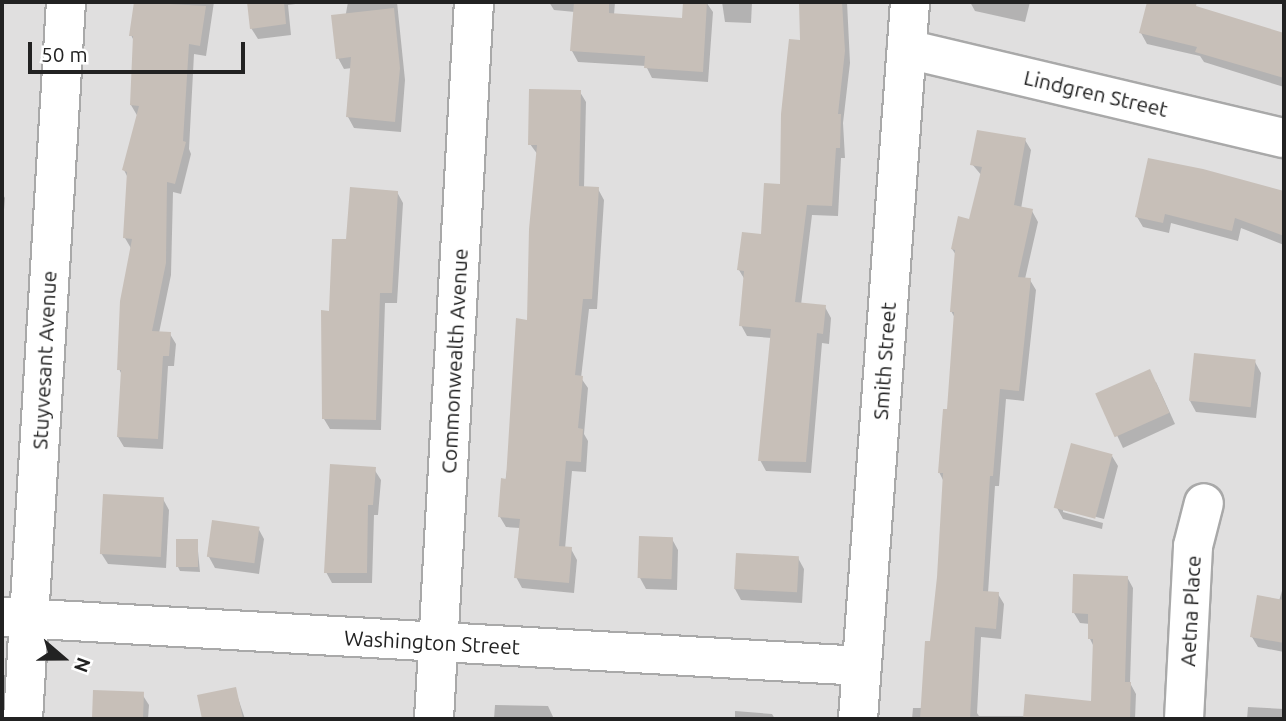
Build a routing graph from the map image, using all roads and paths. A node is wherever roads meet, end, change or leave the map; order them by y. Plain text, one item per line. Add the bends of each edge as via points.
1 (66, 2) edge
2 (474, 2) edge
3 (910, 2) edge
4 (907, 49) junction
5 (1284, 138) edge
6 (1204, 503) dead end
7 (15, 618) edge
8 (438, 643) junction
9 (862, 666) junction
10 (23, 719) edge
11 (434, 719) edge
12 (858, 719) edge
13 (1184, 719) edge

1 - 7 street, Stuyvesant Avenue
2 - 8 street, Commonwealth Avenue
3 - 4 street, Smith Street
4 - 5 street, Lindgren Street
4 - 9 street, Smith Street
6 - 13 street, Aetna Place via 1194,546
7 - 8 street, Washington Street
7 - 10 street, Stuyvesant Avenue
8 - 9 street, Washington Street
8 - 11 street, Commonwealth Avenue
9 - 12 street, Smith Street

